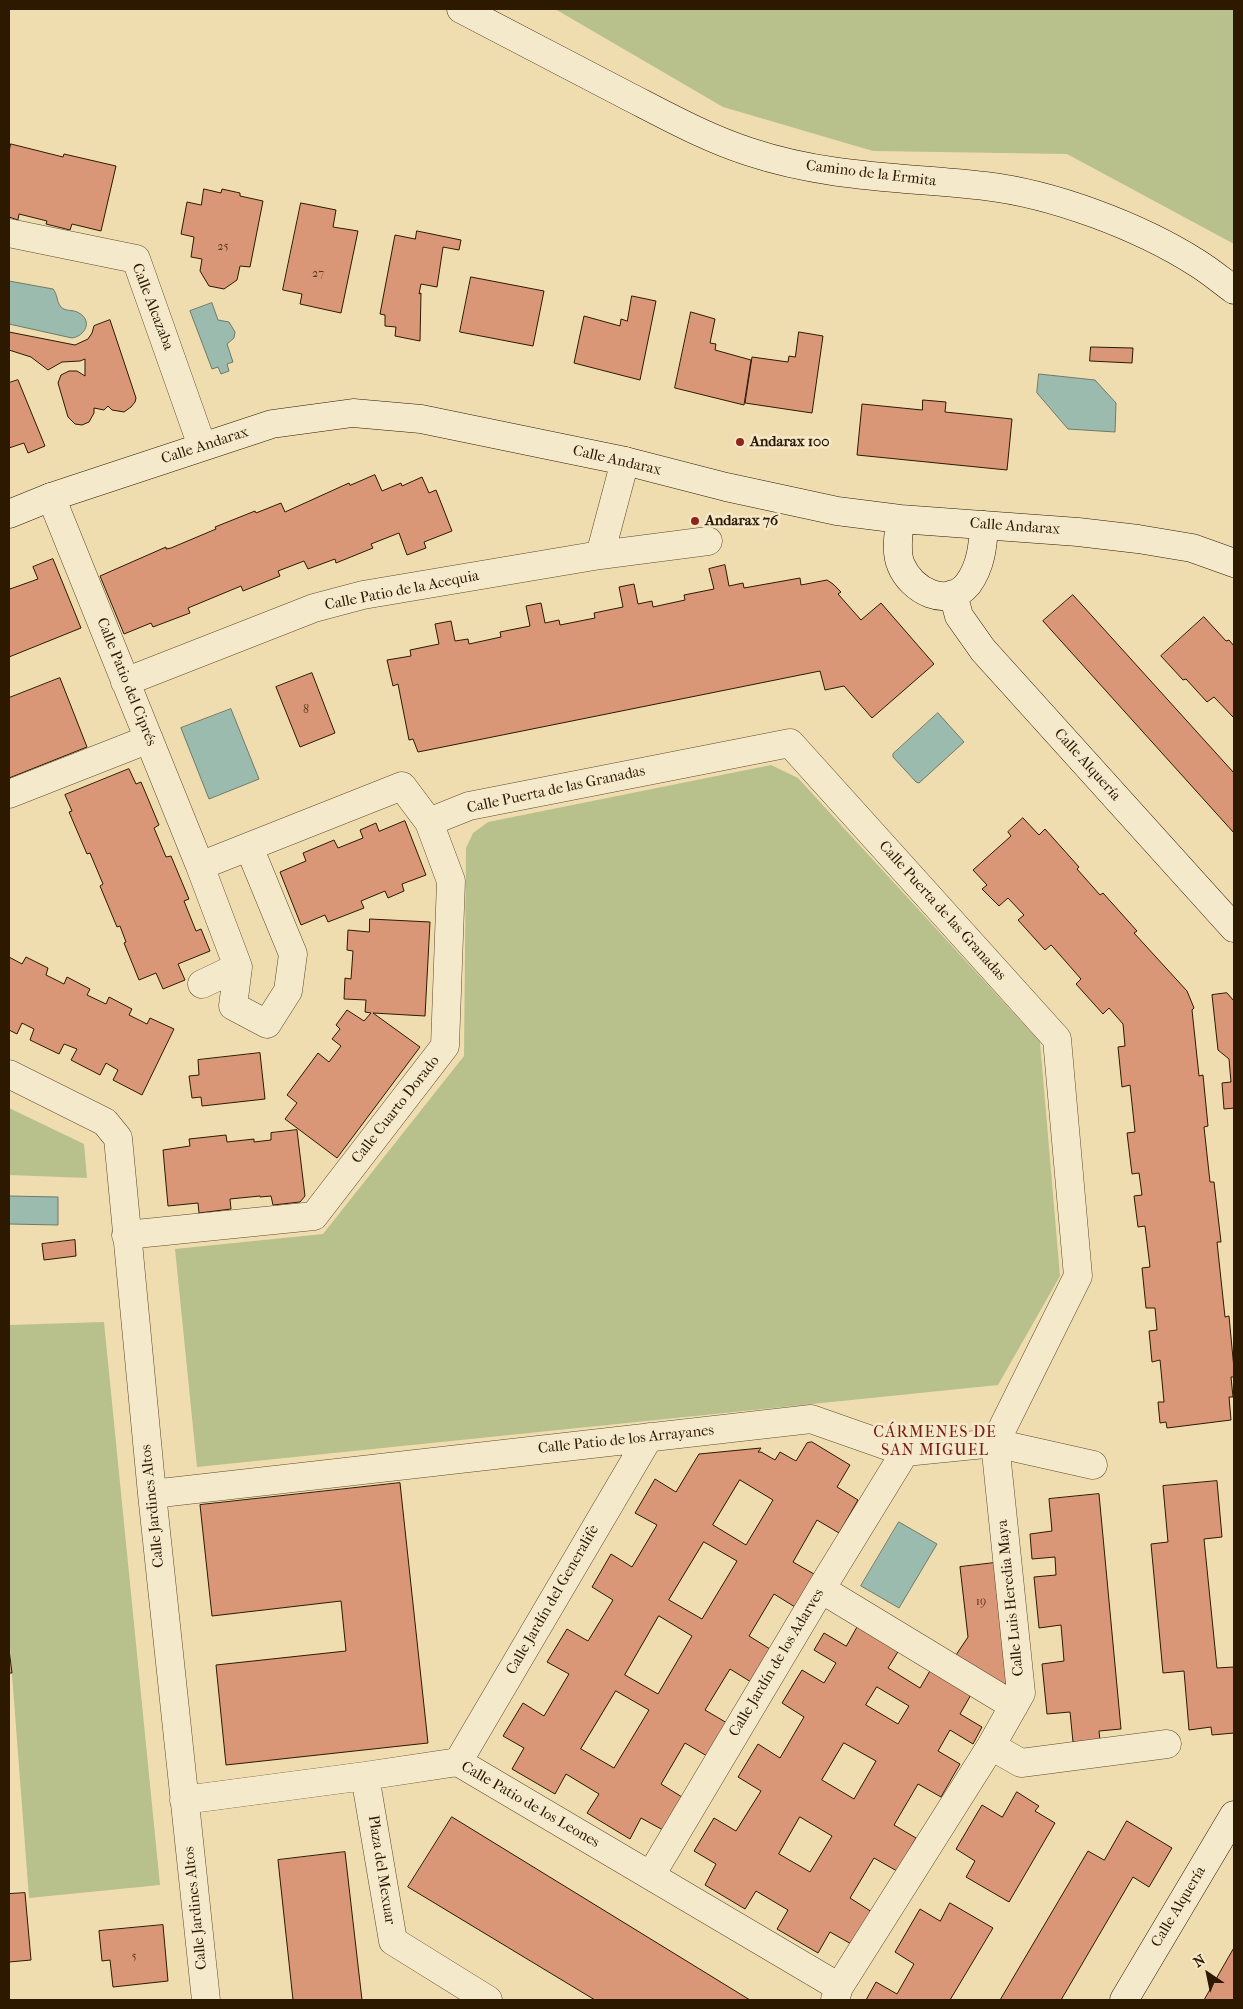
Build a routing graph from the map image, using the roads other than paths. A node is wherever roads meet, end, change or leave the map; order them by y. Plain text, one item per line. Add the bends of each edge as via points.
1 (461, 9) edge
2 (9, 233) edge
3 (1234, 290) edge
4 (202, 446) junction
5 (625, 461) junction
6 (51, 497) junction
7 (9, 514) edge
8 (900, 519) junction
9 (984, 525) junction
10 (708, 541) dead end
11 (600, 555) junction
12 (1234, 563) edge
13 (953, 594) junction
14 (125, 682) junction
15 (149, 739) junction
16 (9, 794) edge
17 (429, 822) junction
18 (249, 847) junction
19 (200, 866) junction
20 (1234, 928) edge
21 (238, 967) junction
22 (202, 984) dead end
23 (9, 1074) edge
24 (126, 1236) junction
25 (649, 1437) junction
26 (995, 1443) junction
27 (905, 1452) junction
28 (1093, 1465) dead end
29 (152, 1494) junction
30 (821, 1589) junction
31 (1014, 1706) junction
32 (1168, 1744) dead end
33 (991, 1746) junction
34 (458, 1762) junction
35 (365, 1776) junction
36 (184, 1800) junction
37 (1234, 1814) edge
38 (652, 1875) junction
39 (837, 1994) edge
40 (206, 2000) edge
41 (488, 2000) edge
42 (1124, 2000) edge

1 - 3 street, Camino de la Ermita via 690,129 749,152 805,168 987,186 1040,197 1096,214 1147,236 1196,262
2 - 4 street, Calle Alcazaba via 136,259
4 - 5 street, Calle Andarax via 272,424 353,413 421,419
4 - 6 street, Calle Andarax
5 - 8 street, Calle Andarax via 726,488 837,511
5 - 11 street
6 - 7 street, Calle Andarax
6 - 14 street, Calle Patio del Ciprés
8 - 9 street, Calle Andarax
8 - 13 street via 900,564 914,585 932,596
9 - 12 street, Calle Andarax via 1138,539 1192,548
9 - 13 street via 982,553 976,569 967,585
10 - 11 street, Calle Patio de la Acequia
11 - 14 street, Calle Patio de la Acequia via 363,595 314,608
13 - 20 street, Calle Alquería via 959,616 983,650
14 - 15 street, Calle Patio del Ciprés
15 - 16 street
15 - 19 street, Calle Patio del Ciprés
17 - 18 street, Calle Cuarto Dorado via 402,786
17 - 24 street, Calle Cuarto Dorado via 451,881 445,1046 314,1216
17 - 26 street, Calle Puerta de las Granadas via 469,806 790,743 1057,1039 1078,1276
18 - 19 street
18 - 21 street, Calle Patio del Ciprés via 293,954 288,991 267,1024 233,1006
19 - 21 street, Calle Patio del Ciprés
21 - 22 street
23 - 24 street, Calle Jardines Altos via 105,1122 118,1138
24 - 29 street, Calle Jardines Altos
25 - 27 street, Calle Patio de los Arrayanes via 811,1419
25 - 29 street, Calle Patio de los Arrayanes
25 - 34 street, Calle Jardín del Generalife
26 - 27 street, Calle Patio de los Arrayanes
26 - 28 street, Calle Patio de los Arrayanes
26 - 31 street, Calle Luis Heredia Maya via 1021,1693
27 - 30 street, Calle Jardín de los Adarves
29 - 36 street, Calle Jardines Altos
30 - 31 street
30 - 38 street, Calle Jardín de los Adarves
31 - 33 street, Calle Luis Heredia Maya
32 - 33 street via 1021,1763
33 - 39 street, Calle Luis Heredia Maya
34 - 35 street, Calle Patio de los Leones
34 - 38 street, Calle Patio de los Leones
35 - 36 street, Calle Patio de los Leones
35 - 41 street, Plaza del Mexuar via 393,1941
36 - 40 street, Calle Jardines Altos
37 - 42 street, Calle Alquería
38 - 39 street, Calle Patio de los Leones

